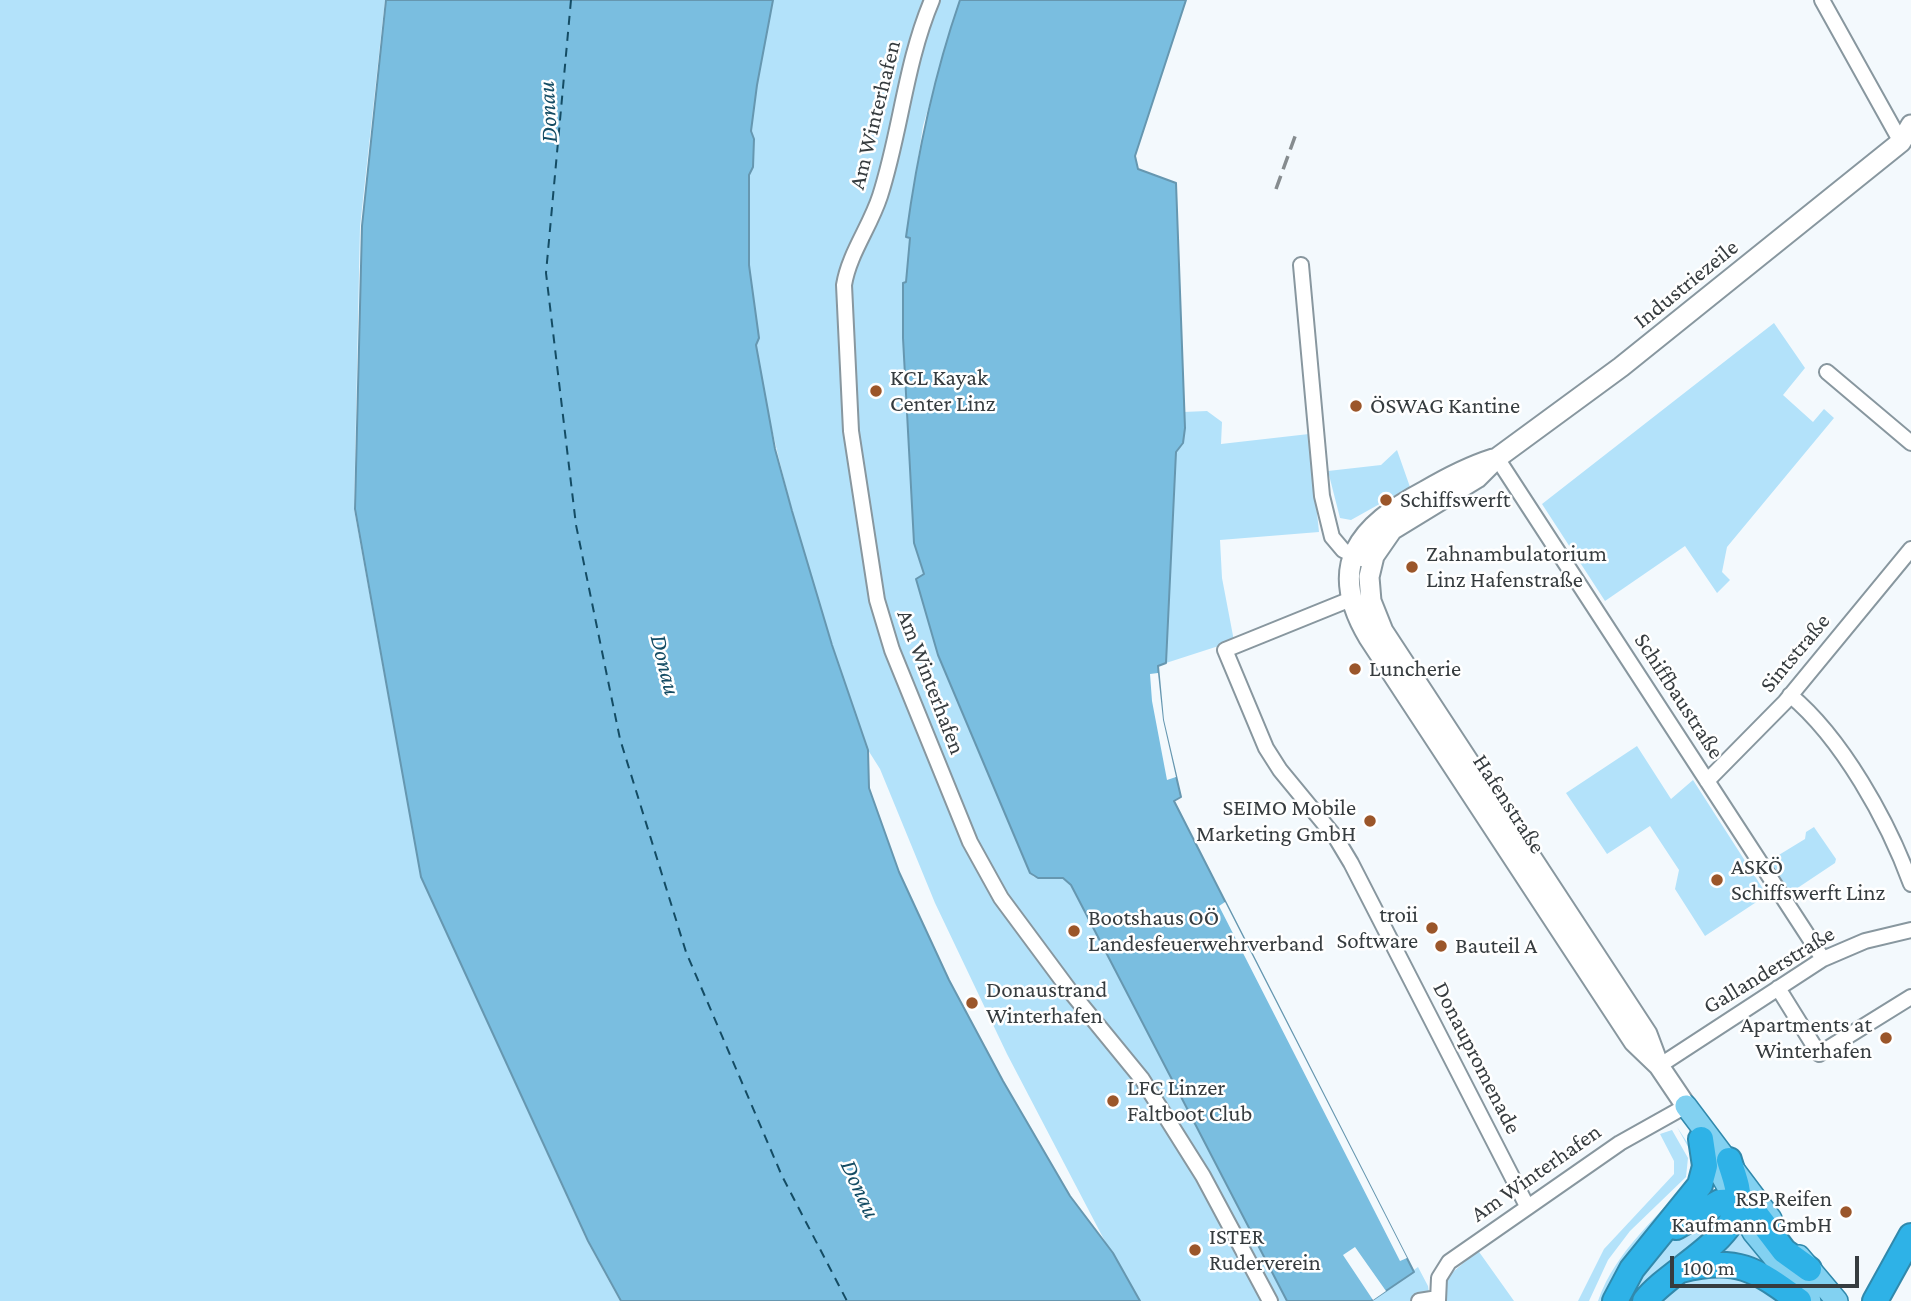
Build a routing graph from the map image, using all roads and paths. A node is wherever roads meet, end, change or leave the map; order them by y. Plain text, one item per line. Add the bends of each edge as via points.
1 (932, 0) edge
2 (1822, 0) edge
3 (1911, 125) edge
4 (1906, 141) edge
5 (1301, 265) dead end
6 (1827, 373) dead end
7 (1911, 443) edge
8 (1497, 458) junction
9 (1911, 549) edge
10 (1352, 556) junction
11 (1371, 564) junction
12 (1351, 599) junction
13 (1790, 695) junction
14 (1707, 781) junction
15 (1911, 884) edge
16 (1911, 930) edge
17 (1823, 959) junction
18 (1778, 988) junction
19 (1911, 997) edge
20 (1659, 1066) junction
21 (1686, 1106) junction
22 (1701, 1139) junction
23 (1729, 1160) junction
24 (1737, 1203) junction
25 (1527, 1206) junction
26 (1911, 1236) edge
27 (1661, 1237) junction
28 (1809, 1269) junction
29 (1681, 1270) junction
30 (1438, 1300) edge
31 (1270, 1301) edge
32 (1419, 1301) edge
33 (1615, 1301) edge
34 (1645, 1301) edge
35 (1799, 1301) edge
36 (1810, 1301) edge
37 (1837, 1301) edge
38 (1875, 1301) edge

1 - 31 street, Am Winterhafen via 906,75 880,196 844,285 851,431 880,614 987,876 1070,992 1142,1079 1203,1176
2 - 4 street
3 - 4 main road, Industriezeile
4 - 8 main road, Industriezeile
5 - 10 street via 1322,496 1332,537
6 - 7 street
8 - 10 main road via 1470,466 1386,513 1360,539
8 - 11 main road via 1477,478 1392,530
8 - 14 street, Schiffbaustraße
9 - 13 street, Sintstraße
10 - 11 street
10 - 12 main road, Hafenstraße
11 - 20 main road, Hafenstraße via 1371,601 1384,631 1647,1034
12 - 20 main road, Hafenstraße via 1369,638 1634,1042
12 - 25 street, Donaupromenade via 1225,650 1266,748 1351,863
13 - 14 street, Sintstraße
13 - 15 street via 1816,722 1869,796 1894,838
14 - 17 street, Schiffbaustraße
16 - 17 street, Gallanderstraße via 1865,941
17 - 18 street, Gallanderstraße
18 - 19 street via 1819,1055
18 - 20 street, Gallanderstraße
20 - 21 main road, Hafenstraße
21 - 22 main road, Hafenstraße
21 - 23 main road, Hafenstraße
21 - 25 street, Am Winterhafen via 1620,1143
22 - 24 main road, Hafenstraße
22 - 27 highway via 1703,1180
23 - 24 highway
23 - 28 main road, Hafenstraße
24 - 27 highway via 1712,1205
24 - 28 highway via 1752,1209 1784,1251
24 - 29 highway via 1724,1230
24 - 36 main road, Hafenstraße via 1771,1257
25 - 30 street, Am Winterhafen via 1449,1262 1439,1278
26 - 38 highway
27 - 33 highway via 1632,1269
28 - 37 main road, Hafenstraße
29 - 34 highway
29 - 35 highway via 1717,1264 1741,1266 1767,1276
30 - 32 street, Am Winterhafen

